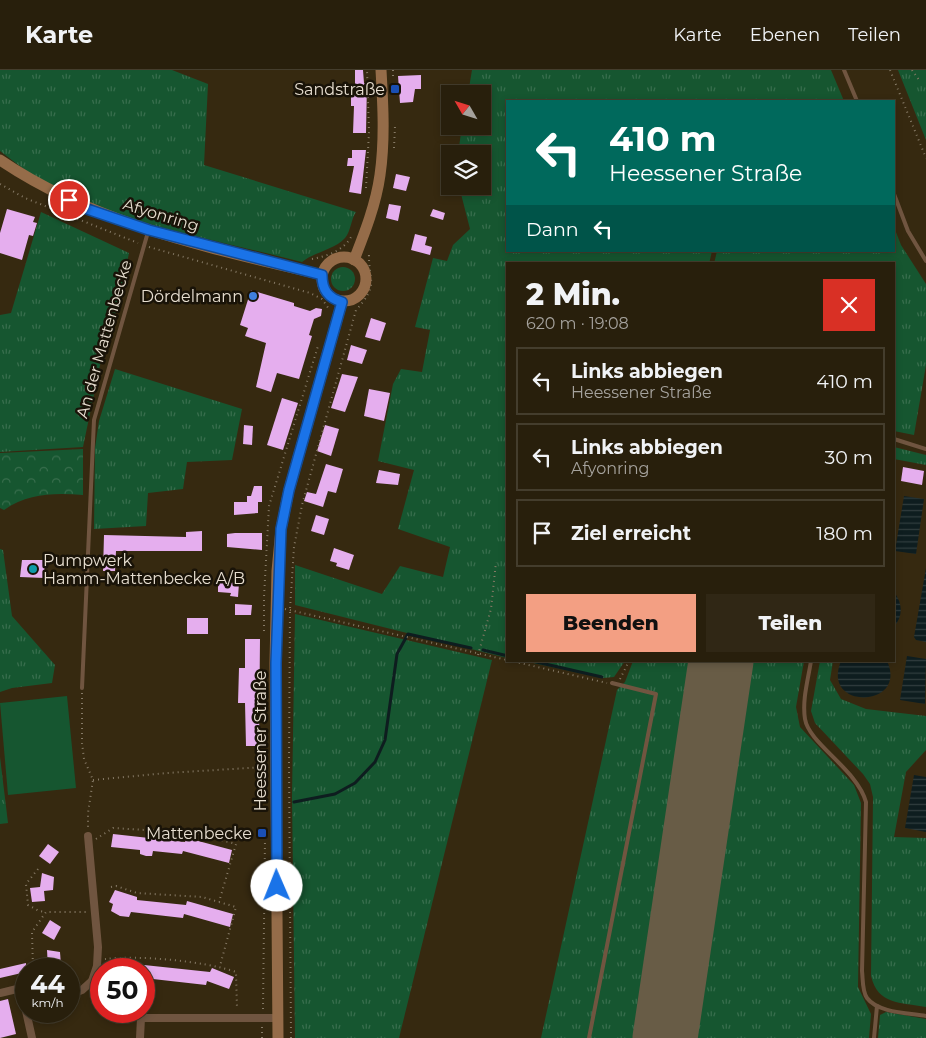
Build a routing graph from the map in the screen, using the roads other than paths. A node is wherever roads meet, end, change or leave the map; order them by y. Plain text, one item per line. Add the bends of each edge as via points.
1 (381, 70) edge
2 (844, 70) edge
3 (857, 100) edge
4 (0, 160) edge
5 (895, 197) edge
6 (149, 230) junction
7 (354, 260) junction
8 (926, 262) edge
9 (322, 275) junction
10 (342, 302) junction
11 (895, 439) edge
12 (926, 449) edge
13 (96, 533) dead end
14 (90, 534) junction
15 (811, 662) edge
16 (612, 683) road end
17 (82, 688) road end
18 (88, 839) road end
19 (97, 958) edge
20 (90, 983) edge
21 (15, 989) edge
22 (80, 991) edge
23 (0, 993) edge
24 (877, 1006) junction
25 (926, 1016) edge
26 (155, 1018) edge
27 (279, 1018) junction
28 (29, 1023) edge
29 (141, 1023) edge
30 (32, 1038) edge
31 (140, 1038) edge
32 (278, 1038) edge
33 (589, 1038) edge
34 (874, 1038) edge

1 - 7 main road via 383,135 380,176 373,209
2 - 3 lane
4 - 6 main road, Afyonring via 84,208
5 - 8 lane via 908,231
6 - 9 main road, Afyonring
6 - 14 lane, An der Mattenbecke via 94,420
7 - 9 main road via 334,260
7 - 10 main road via 364,271 365,285 357,298
9 - 10 main road via 324,290
10 - 27 main road, Heessener Straße via 281,529 276,767
11 - 12 lane
13 - 14 lane
14 - 17 lane, An der Mattenbecke
15 - 24 lane via 805,722 810,732 862,789 866,802 862,971 867,998
16 - 33 lane via 656,694
18 - 19 street
20 - 22 street
21 - 23 street
24 - 25 lane
24 - 34 lane
26 - 27 street
27 - 32 main road, Heessener Straße
28 - 30 street
29 - 31 street

